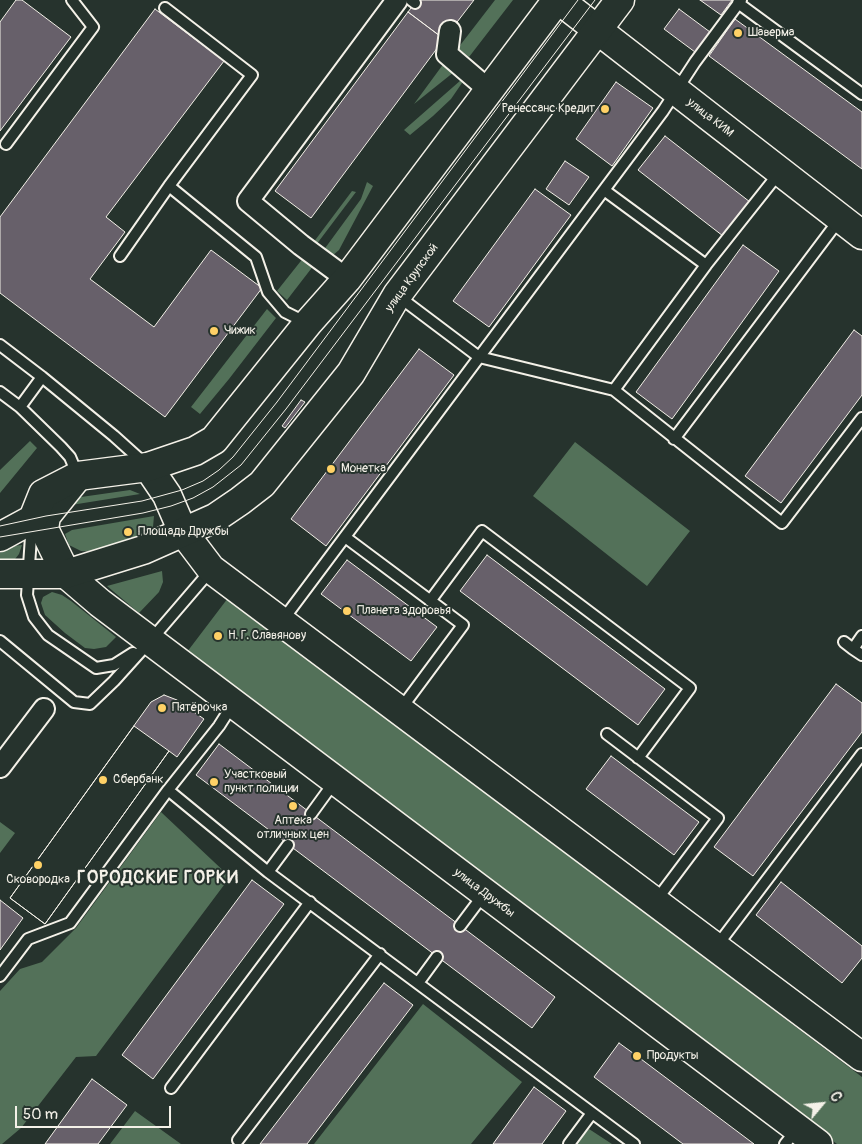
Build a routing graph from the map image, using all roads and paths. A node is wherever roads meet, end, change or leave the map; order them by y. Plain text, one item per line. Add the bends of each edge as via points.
1 (72, 0) edge
2 (558, 0) edge
3 (620, 0) edge
4 (408, 1) edge
5 (739, 2) edge
6 (165, 8) dead end
7 (450, 31) dead end
8 (598, 31) junction
9 (489, 90) junction
10 (676, 91) junction
11 (862, 94) edge
12 (6, 144) dead end
13 (780, 172) junction
14 (169, 186) junction
15 (604, 190) junction
16 (840, 219) junction
17 (862, 235) edge
18 (120, 256) dead end
19 (706, 265) junction
20 (347, 280) junction
21 (397, 295) junction
22 (308, 324) junction
23 (0, 345) edge
24 (479, 357) junction
25 (42, 376) junction
26 (614, 390) junction
27 (0, 392) edge
28 (20, 407) junction
29 (862, 418) edge
30 (674, 439) junction
31 (148, 467) junction
32 (78, 476) junction
33 (215, 518) junction
34 (33, 519) junction
35 (183, 532) junction
36 (0, 537) edge
37 (345, 537) junction
38 (211, 569) junction
39 (0, 574) edge
40 (30, 574) junction
41 (66, 574) junction
42 (430, 601) junction
43 (281, 622) junction
44 (862, 636) edge
45 (0, 641) edge
46 (150, 641) junction
47 (844, 642) dead end
48 (853, 649) junction
49 (862, 656) edge
50 (233, 704) junction
51 (44, 709) dead end
52 (399, 710) junction
53 (607, 734) dead end
54 (862, 754) edge
55 (638, 758) junction
56 (0, 767) edge
57 (335, 780) junction
58 (168, 790) junction
59 (311, 814) dead end
60 (288, 845) dead end
61 (268, 872) junction
62 (485, 894) junction
63 (310, 902) junction
64 (655, 902) junction
65 (460, 926) dead end
66 (716, 948) junction
67 (380, 954) junction
68 (437, 957) dead end
69 (0, 976) edge
70 (418, 983) junction
71 (862, 1057) edge
72 (171, 1088) dead end
73 (592, 1113) junction
74 (800, 1139) edge
75 (238, 1140) dead end
76 (569, 1144) edge
77 (634, 1144) edge

1 - 12 lane via 93,27
2 - 8 main road, улица КИМ
2 - 9 main road
3 - 8 main road, улица Крупской
4 - 20 street via 248,201
5 - 10 lane
5 - 11 lane
6 - 14 lane via 252,75
7 - 9 street via 447,54
8 - 10 main road, улица КИМ
8 - 21 main road, улица Крупской
9 - 20 main road
10 - 13 main road, улица КИМ
10 - 15 lane
13 - 16 main road, улица КИМ
13 - 19 lane
14 - 18 lane
14 - 22 lane via 256,257 268,292 285,312
15 - 19 lane
15 - 24 lane
16 - 17 main road, улица КИМ
16 - 30 lane
19 - 26 lane
20 - 22 main road
21 - 24 lane
21 - 33 main road, улица Крупской via 351,373 262,484
22 - 31 main road via 214,440 195,451
23 - 25 lane
24 - 26 lane
24 - 37 lane
25 - 28 lane
25 - 31 lane
26 - 30 lane
27 - 28 lane
28 - 32 lane via 70,457
29 - 30 lane via 782,523
31 - 32 main road
31 - 35 main road via 167,494
32 - 34 main road via 43,494
32 - 41 main road via 46,516 44,530
33 - 35 main road, улица Крупской
33 - 38 main road via 204,551
34 - 36 main road
34 - 40 lane
35 - 38 main road
35 - 41 main road, улица Крупской via 143,550
37 - 42 lane
37 - 43 lane
38 - 43 main road
38 - 46 lane
39 - 40 main road
40 - 41 main road, улица Крупской
40 - 46 lane via 27,595 34,616 48,635 96,668 114,665
41 - 46 main road
42 - 52 lane via 463,625
42 - 55 lane via 482,531 690,688
43 - 52 main road
44 - 48 lane
45 - 46 lane via 74,702 90,704
46 - 50 main road, улица Дружбы
47 - 48 lane
48 - 49 lane
50 - 57 main road, улица Дружбы
50 - 58 lane
51 - 56 street
52 - 64 main road
53 - 55 lane
54 - 66 lane
55 - 64 lane via 718,818
57 - 59 lane
57 - 62 main road, улица Дружбы
58 - 61 lane
58 - 69 lane via 70,923 28,939
60 - 61 lane
61 - 63 lane
62 - 65 lane
62 - 74 main road, улица Дружбы
63 - 67 lane
63 - 72 lane
64 - 66 main road
66 - 71 main road
67 - 70 lane
67 - 75 lane
68 - 70 lane
70 - 73 lane
73 - 76 lane
73 - 77 lane

